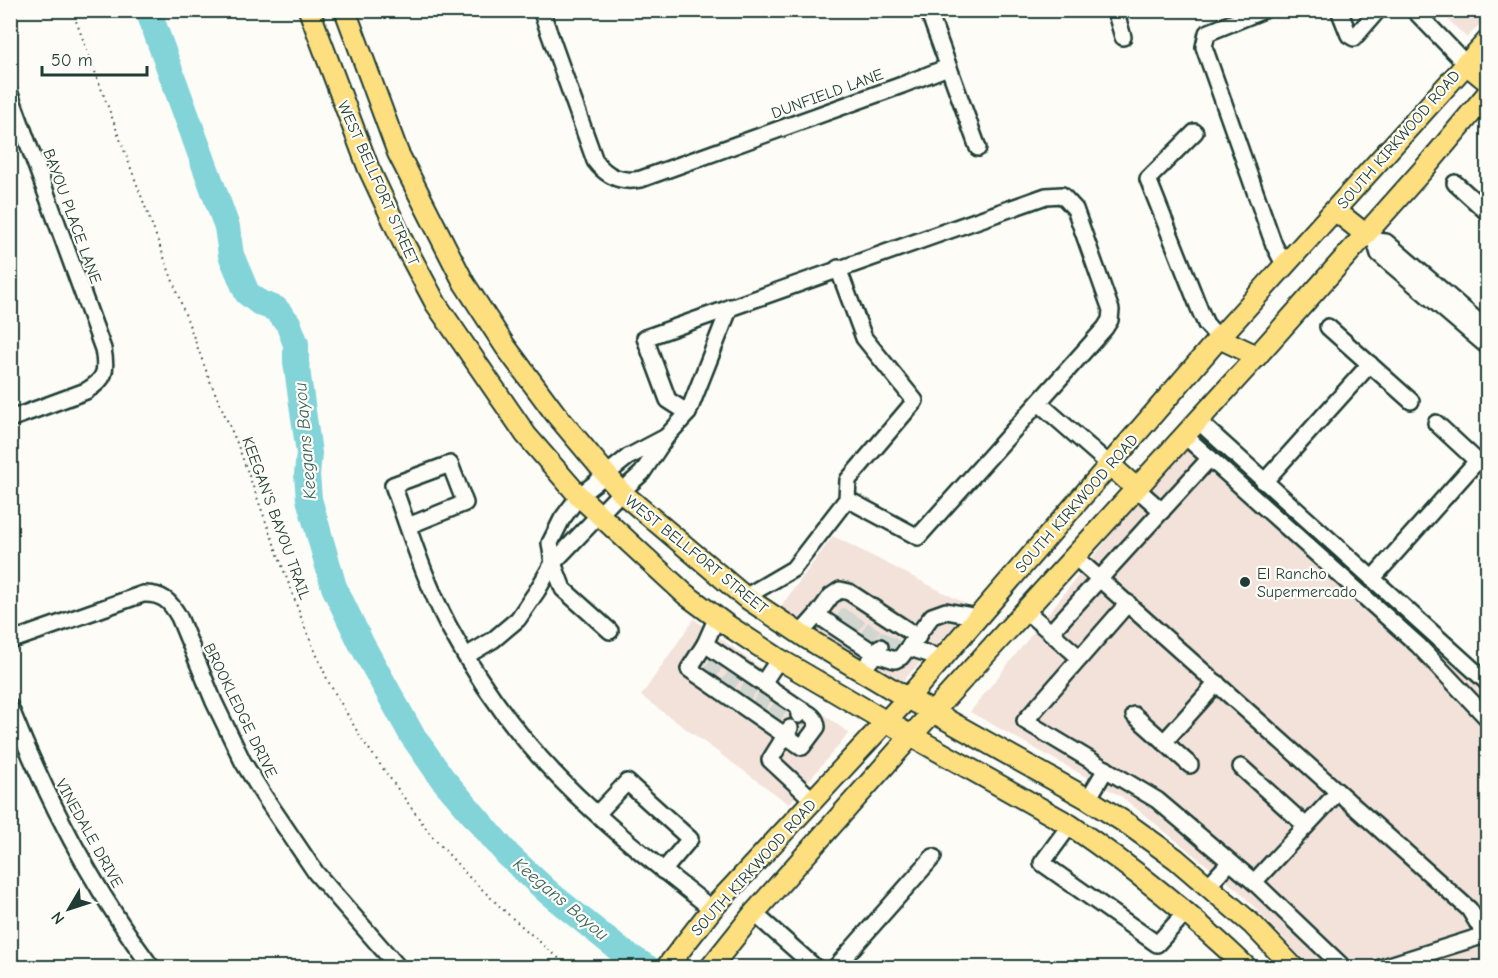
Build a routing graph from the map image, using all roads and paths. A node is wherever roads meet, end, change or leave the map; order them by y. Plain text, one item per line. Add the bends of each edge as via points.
1 (72, 10) edge
2 (309, 10) edge
3 (345, 10) edge
4 (541, 10) edge
5 (928, 10) edge
6 (1115, 10) edge
7 (1264, 10) edge
8 (1339, 10) edge
9 (1378, 10) edge
10 (1414, 10) edge
11 (1123, 37) dead end
12 (1488, 40) edge
13 (1465, 63) junction
14 (948, 67) junction
15 (1488, 82) edge
16 (1488, 93) edge
17 (10, 94) edge
18 (1195, 132) dead end
19 (978, 148) dead end
20 (1455, 183) dead end
21 (1336, 211) junction
22 (1488, 213) edge
23 (434, 227) junction
24 (1370, 237) junction
25 (404, 244) junction
26 (1285, 266) junction
27 (838, 268) junction
28 (730, 307) junction
29 (1328, 327) dead end
30 (1488, 330) edge
31 (1219, 338) junction
32 (505, 346) junction
33 (1488, 347) edge
34 (1257, 356) junction
35 (1370, 364) junction
36 (477, 365) junction
37 (1410, 401) dead end
38 (1039, 403) junction
39 (688, 413) junction
40 (10, 419) edge
41 (1436, 423) dead end
42 (1191, 428) junction
43 (666, 437) junction
44 (1210, 458) junction
45 (1110, 465) junction
46 (606, 475) junction
47 (1264, 482) junction
48 (1136, 488) junction
49 (621, 492) junction
50 (579, 496) junction
51 (847, 499) junction
52 (1162, 511) junction
53 (598, 516) junction
54 (408, 526) junction
55 (1075, 557) junction
56 (553, 563) junction
57 (1100, 578) junction
58 (1372, 579) junction
59 (745, 597) junction
60 (1128, 603) junction
61 (1026, 610) junction
62 (817, 615) junction
63 (717, 617) junction
64 (978, 617) junction
65 (851, 619) junction
66 (610, 631) dead end
67 (871, 631) junction
68 (1051, 632) junction
69 (800, 634) junction
70 (10, 641) edge
71 (895, 642) junction
72 (705, 644) junction
73 (466, 656) junction
74 (779, 658) junction
75 (941, 658) junction
76 (1080, 658) junction
77 (714, 668) junction
78 (861, 672) junction
79 (731, 679) junction
80 (1488, 682) edge
81 (1217, 683) junction
82 (756, 694) junction
83 (908, 698) junction
84 (10, 707) edge
85 (777, 711) junction
86 (933, 712) junction
87 (1134, 715) dead end
88 (1488, 719) edge
89 (794, 722) junction
90 (885, 722) junction
91 (911, 736) junction
92 (1164, 742) junction
93 (1190, 765) dead end
94 (1242, 767) dead end
95 (1106, 769) junction
96 (1338, 792) junction
97 (1088, 799) junction
98 (813, 800) junction
99 (597, 814) junction
100 (1070, 825) junction
101 (1306, 826) junction
102 (933, 857) dead end
103 (1230, 862) junction
104 (663, 871) junction
105 (1254, 882) junction
106 (1208, 886) junction
107 (729, 892) junction
108 (712, 909) junction
109 (1187, 911) junction
110 (754, 913) junction
111 (1486, 937) edge
112 (1341, 966) edge
113 (152, 968) edge
114 (399, 968) edge
115 (570, 968) edge
116 (666, 968) edge
117 (710, 968) edge
118 (816, 968) edge
119 (835, 968) edge
120 (1247, 968) edge
121 (1294, 968) edge
122 (1380, 968) edge

1 - 115 path, KEEGAN'S BAYOU TRAIL via 206,372 328,681 361,738 431,835 469,877
2 - 25 main road, WEST BELLFORT STREET via 368,167
3 - 23 main road, WEST BELLFORT STREET via 398,153
4 - 14 street, DUNFIELD LANE via 595,161 607,174 623,180 641,179
5 - 14 street
6 - 11 street
7 - 26 street via 1207,33 1204,47 1274,245
8 - 9 street via 1354,38
10 - 13 street
12 - 13 main road, SOUTH KIRKWOOD ROAD
13 - 15 main road
13 - 21 main road, SOUTH KIRKWOOD ROAD
14 - 19 street
16 - 24 main road, SOUTH KIRKWOOD ROAD
17 - 40 street, BAYOU PLACE LANE via 106,364 104,376 86,391
18 - 31 street via 1148,179 1201,313
20 - 22 street
21 - 24 main road
21 - 26 main road, SOUTH KIRKWOOD ROAD
23 - 25 main road
23 - 32 main road, WEST BELLFORT STREET
24 - 30 street via 1386,242
24 - 33 street via 1379,254
24 - 34 main road, SOUTH KIRKWOOD ROAD
25 - 36 main road, WEST BELLFORT STREET via 436,304
26 - 31 main road, SOUTH KIRKWOOD ROAD
27 - 28 street
27 - 38 street via 1046,196 1062,195 1075,209 1111,310 1110,320
27 - 51 street via 864,338 915,401 848,480
28 - 39 street
28 - 39 street via 645,338 668,400
29 - 35 street
31 - 34 main road
31 - 45 main road, SOUTH KIRKWOOD ROAD
32 - 36 main road
32 - 46 main road, WEST BELLFORT STREET
34 - 42 main road, SOUTH KIRKWOOD ROAD
35 - 37 street
35 - 47 street
36 - 50 main road, WEST BELLFORT STREET via 526,435
38 - 45 street
38 - 51 street via 918,537
39 - 43 street
41 - 58 street via 1477,461
42 - 44 street
42 - 47 street
42 - 48 main road, SOUTH KIRKWOOD ROAD
43 - 46 street via 628,457
43 - 49 street via 642,473
44 - 52 street
44 - 88 street via 1418,645
45 - 48 main road
45 - 64 main road, SOUTH KIRKWOOD ROAD
46 - 49 main road, WEST BELLFORT STREET
46 - 50 street
47 - 58 street
48 - 52 street
48 - 55 main road, SOUTH KIRKWOOD ROAD
49 - 53 street
49 - 59 main road, WEST BELLFORT STREET
50 - 53 main road, WEST BELLFORT STREET
50 - 56 street via 550,543
51 - 59 street via 793,569
52 - 57 street
53 - 56 street
53 - 63 main road, WEST BELLFORT STREET via 685,594
54 - 54 street via 393,485 450,464 465,503
54 - 73 street via 447,623
55 - 57 street
55 - 61 main road, SOUTH KIRKWOOD ROAD
56 - 66 street via 563,590
56 - 73 street via 518,620
57 - 60 street
57 - 68 street
58 - 80 street
59 - 69 main road, WEST BELLFORT STREET
60 - 76 street
60 - 81 street
61 - 68 street
61 - 86 main road, SOUTH KIRKWOOD ROAD
62 - 65 street
62 - 65 street via 840,590 849,592
62 - 69 street
63 - 72 street
63 - 74 main road, WEST BELLFORT STREET
64 - 71 street via 946,611
64 - 75 main road, SOUTH KIRKWOOD ROAD
65 - 67 street
65 - 67 street
67 - 71 street
67 - 71 street
68 - 76 street
69 - 78 main road, WEST BELLFORT STREET
70 - 114 street, BROOKLEDGE DRIVE via 143,594 155,594 172,604 214,702 264,796 316,873
71 - 75 street
71 - 78 street
72 - 77 street
72 - 77 street via 689,669
73 - 99 street via 489,694 537,754
74 - 82 street
74 - 90 main road, WEST BELLFORT STREET
75 - 83 main road, SOUTH KIRKWOOD ROAD
76 - 95 street via 1025,721
77 - 79 street
77 - 79 street
78 - 83 main road, WEST BELLFORT STREET
79 - 82 street
79 - 82 street
81 - 92 street
81 - 96 street
82 - 85 street
82 - 85 street
83 - 86 main road, WEST BELLFORT STREET
83 - 90 main road, SOUTH KIRKWOOD ROAD
84 - 113 street, VINEDALE DRIVE via 62,824
85 - 89 street
85 - 89 street
86 - 91 main road, SOUTH KIRKWOOD ROAD
86 - 97 main road, WEST BELLFORT STREET
87 - 92 street
89 - 98 street via 770,760
90 - 91 main road, WEST BELLFORT STREET
90 - 98 main road, SOUTH KIRKWOOD ROAD
91 - 100 main road, WEST BELLFORT STREET
91 - 110 main road, SOUTH KIRKWOOD ROAD
92 - 93 street
94 - 101 street
95 - 97 street
95 - 103 street via 1157,801
96 - 101 street
96 - 111 street via 1469,909
97 - 100 main road
97 - 106 main road, WEST BELLFORT STREET via 1176,859
98 - 107 main road, SOUTH KIRKWOOD ROAD
99 - 104 street
99 - 104 street via 627,782 690,839
100 - 109 main road, WEST BELLFORT STREET
100 - 109 street via 1042,863 1156,944
101 - 105 street
102 - 119 street
103 - 105 street
103 - 106 street
104 - 108 street
105 - 112 street
106 - 109 main road
106 - 121 main road, WEST BELLFORT STREET via 1253,924
107 - 108 main road, SOUTH KIRKWOOD ROAD
107 - 110 main road
108 - 116 main road, SOUTH KIRKWOOD ROAD
109 - 120 main road, WEST BELLFORT STREET
110 - 117 main road, SOUTH KIRKWOOD ROAD
110 - 118 street
111 - 122 street

